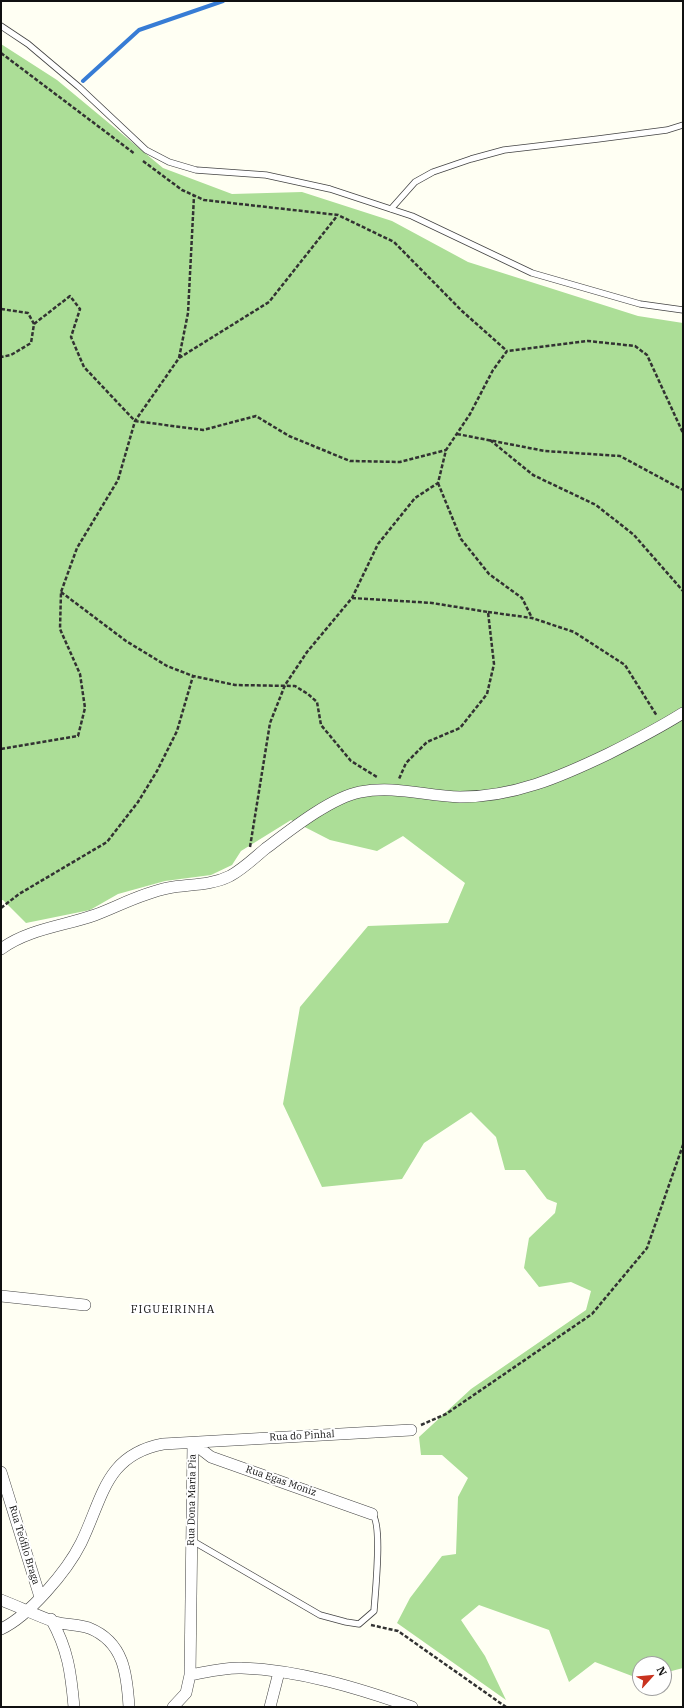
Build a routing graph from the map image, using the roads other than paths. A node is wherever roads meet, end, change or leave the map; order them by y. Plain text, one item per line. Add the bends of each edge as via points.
1 (1, 26) edge
2 (683, 125) edge
3 (391, 209) junction
4 (683, 310) edge
5 (683, 713) edge
6 (1, 949) edge
7 (1, 1296) edge
8 (85, 1305) dead end
9 (411, 1430) road end
10 (193, 1443) junction
11 (2, 1475) edge
12 (372, 1514) joint
13 (191, 1540) junction
14 (40, 1596) junction
15 (1, 1600) edge
16 (27, 1610) junction
17 (51, 1619) junction
18 (1, 1629) edge
19 (279, 1672) junction
20 (190, 1675) junction
21 (74, 1707) edge
22 (129, 1707) edge
23 (173, 1707) edge
24 (270, 1707) edge
25 (412, 1707) edge

1 - 3 lane via 28,44 79,87 146,150 169,162 196,170 266,175 330,189
2 - 3 lane via 667,130 504,150 471,159 432,172 415,182
3 - 4 lane via 412,216 532,274 640,304
5 - 6 street via 641,738 550,780 504,793 460,797 390,789 358,793 319,811 247,865 220,880 150,892 81,920 20,938
7 - 8 street
9 - 10 street, Rua do Pinhal
10 - 12 street, Rua Egas Moniz via 210,1457
10 - 13 street, Rua Dona Maria Pia
10 - 14 street, Rua Dona Maria Pia via 150,1447 137,1452 120,1465 105,1485 75,1553 54,1582
11 - 14 street, Rua Teófilo Braga
12 - 13 lane via 378,1530 374,1611 359,1624 320,1615
13 - 20 street, Rua Dona Maria Pia
14 - 16 street, Rua Dona Maria Pia
15 - 16 street
16 - 17 street
16 - 18 street, Rua Dona Maria Pia via 19,1619
17 - 21 street via 67,1654
17 - 22 street via 88,1627 116,1648 126,1671
19 - 20 street via 241,1668
19 - 24 street
19 - 25 street via 332,1683
20 - 23 street, Rua Dona Maria Pia via 186,1693

